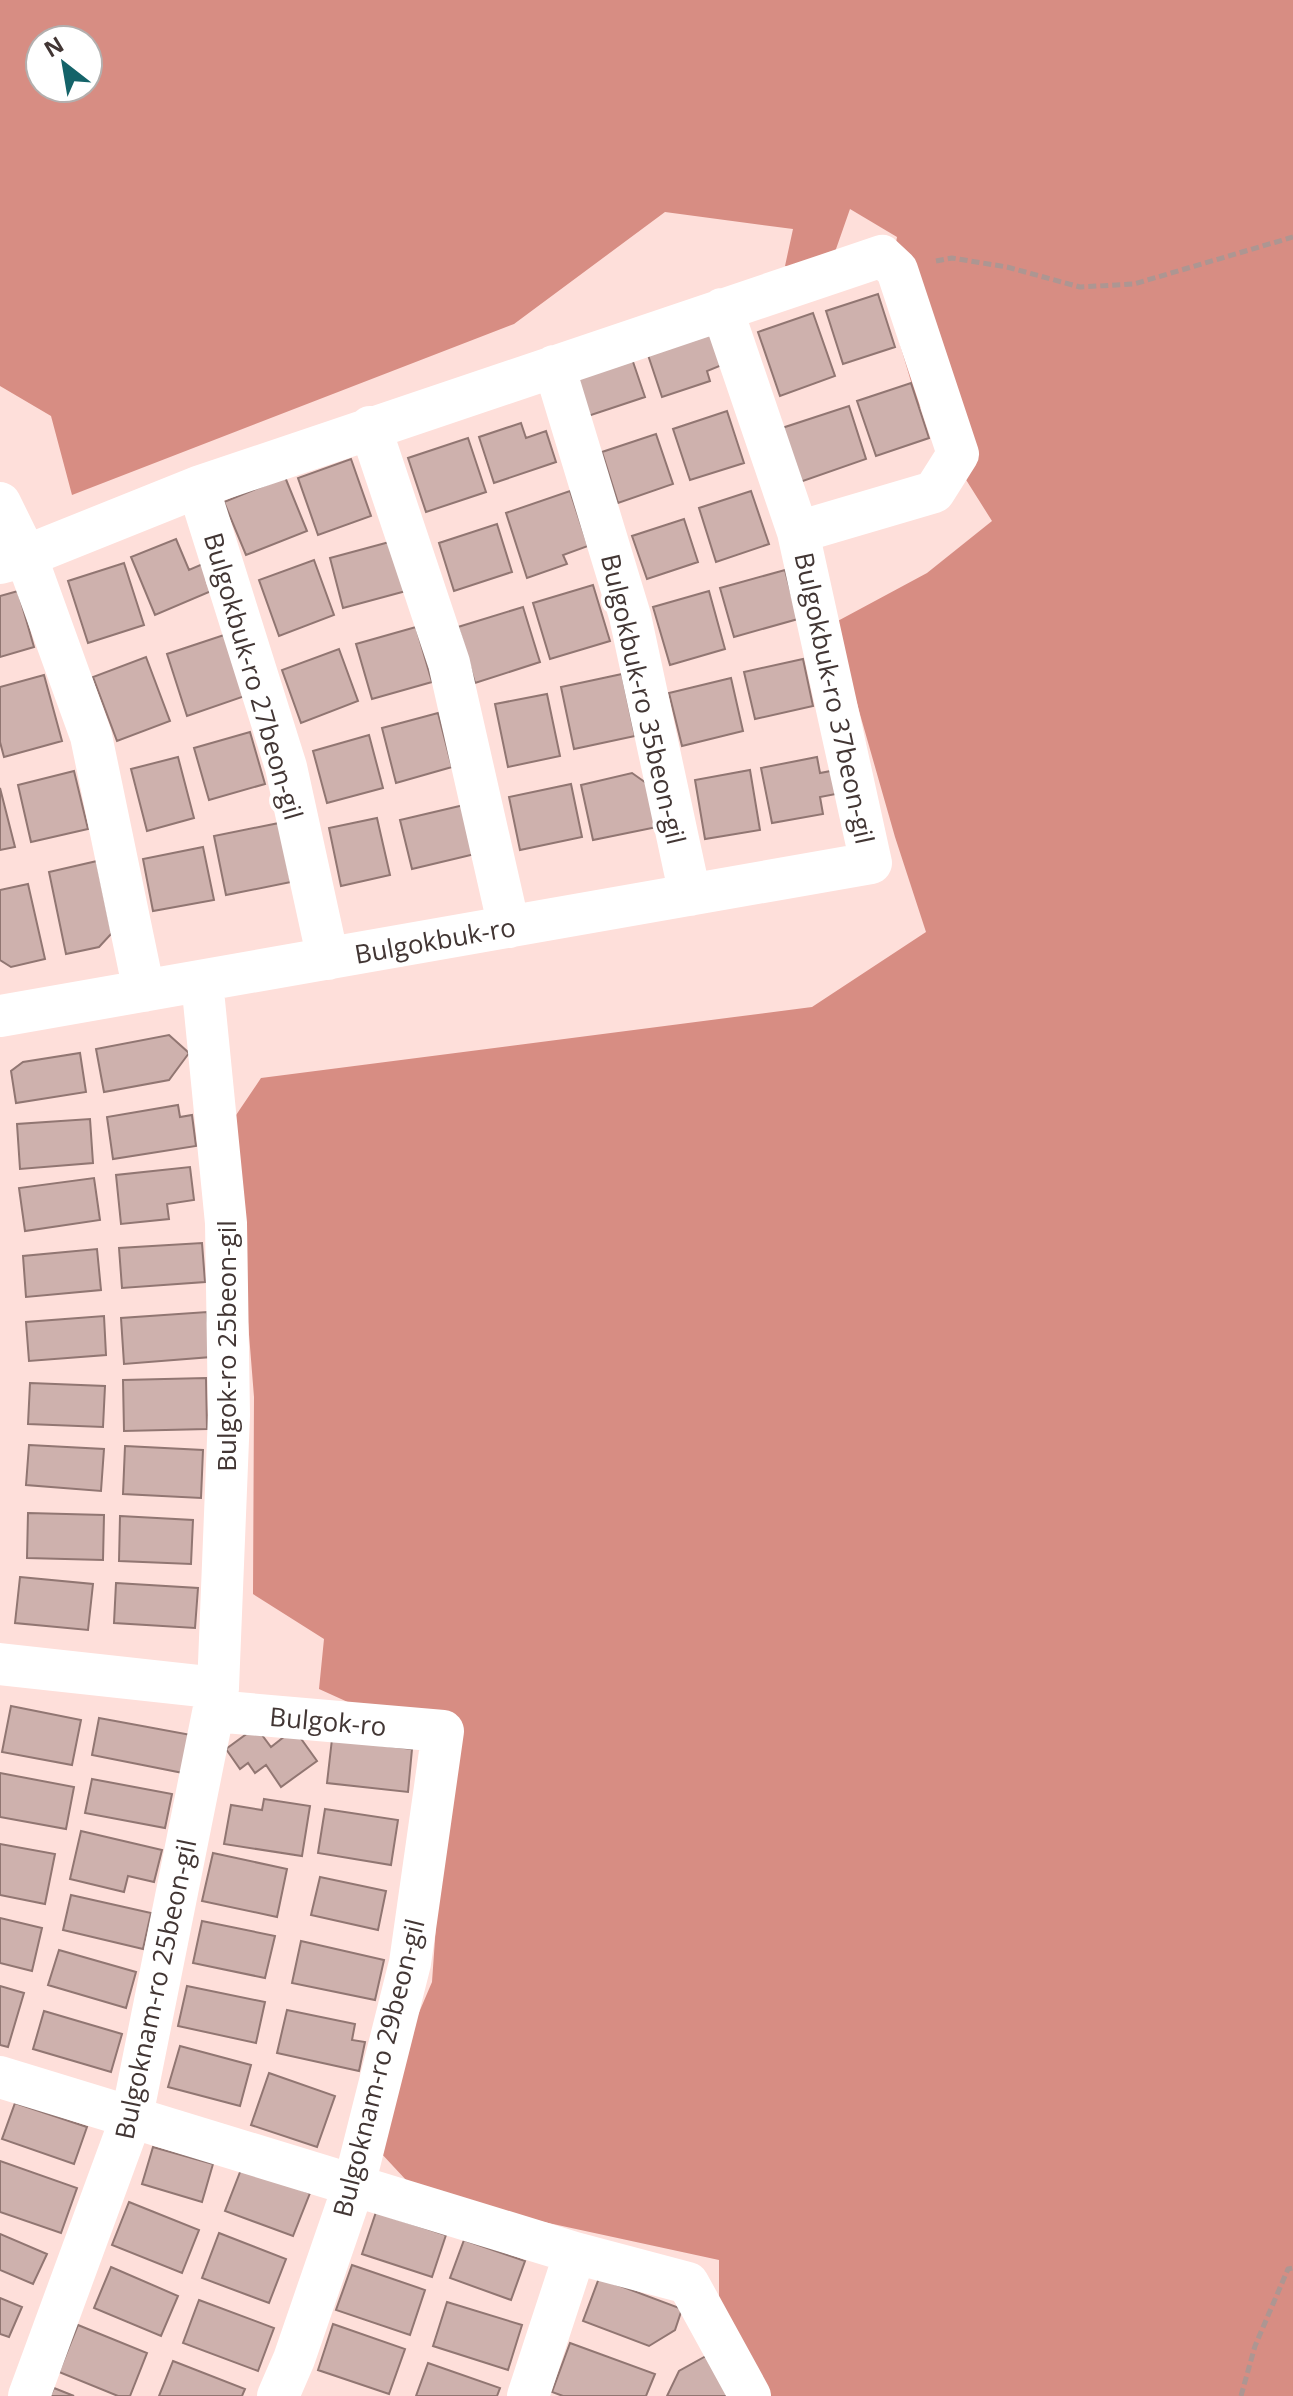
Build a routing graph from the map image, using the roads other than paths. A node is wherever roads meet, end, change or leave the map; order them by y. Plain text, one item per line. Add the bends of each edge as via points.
1 (722, 309) junction
2 (554, 366) junction
3 (370, 427) junction
4 (198, 487) junction
5 (0, 503) edge
6 (798, 532) junction
7 (13, 560) edge
8 (871, 863) joint
9 (690, 895) junction
10 (509, 927) junction
11 (328, 959) junction
12 (202, 981) junction
13 (144, 991) junction
14 (0, 1016) edge
15 (0, 1664) edge
16 (216, 1700) junction
17 (443, 1731) joint
18 (0, 2077) edge
19 (132, 2116) junction
20 (354, 2185) junction
21 (575, 2253) junction
22 (29, 2396) edge
23 (278, 2396) edge
24 (528, 2396) edge
25 (750, 2396) edge

1 - 2 street
1 - 6 street, Bulgokbuk-ro 37beon-gil
1 - 6 street, Bulgokbuk-ro 37beon-gil via 882,256 897,270 958,454 934,492
2 - 3 street
2 - 9 street, Bulgokbuk-ro 35beon-gil via 630,616
3 - 4 street
3 - 10 street via 449,663
4 - 7 street
4 - 11 street, Bulgokbuk-ro 27beon-gil via 286,767
5 - 7 street
6 - 8 street, Bulgokbuk-ro 37beon-gil
7 - 13 street via 91,736
8 - 9 street, Bulgokbuk-ro
9 - 10 street, Bulgokbuk-ro
10 - 11 street, Bulgokbuk-ro
11 - 12 street, Bulgokbuk-ro
12 - 13 street, Bulgokbuk-ro
12 - 16 street, Bulgok-ro 25beon-gil via 226,1223 229,1415
13 - 14 street, Bulgokbuk-ro
15 - 16 street, Bulgok-ro
16 - 17 street, Bulgok-ro
16 - 19 street, Bulgoknam-ro 25beon-gil
17 - 20 street, Bulgoknam-ro 29beon-gil via 410,1963
18 - 19 street
19 - 20 street
19 - 22 street, Bulgoknam-ro 25beon-gil
20 - 21 street
20 - 23 street, Bulgoknam-ro 29beon-gil
21 - 24 street
21 - 25 street via 688,2283

